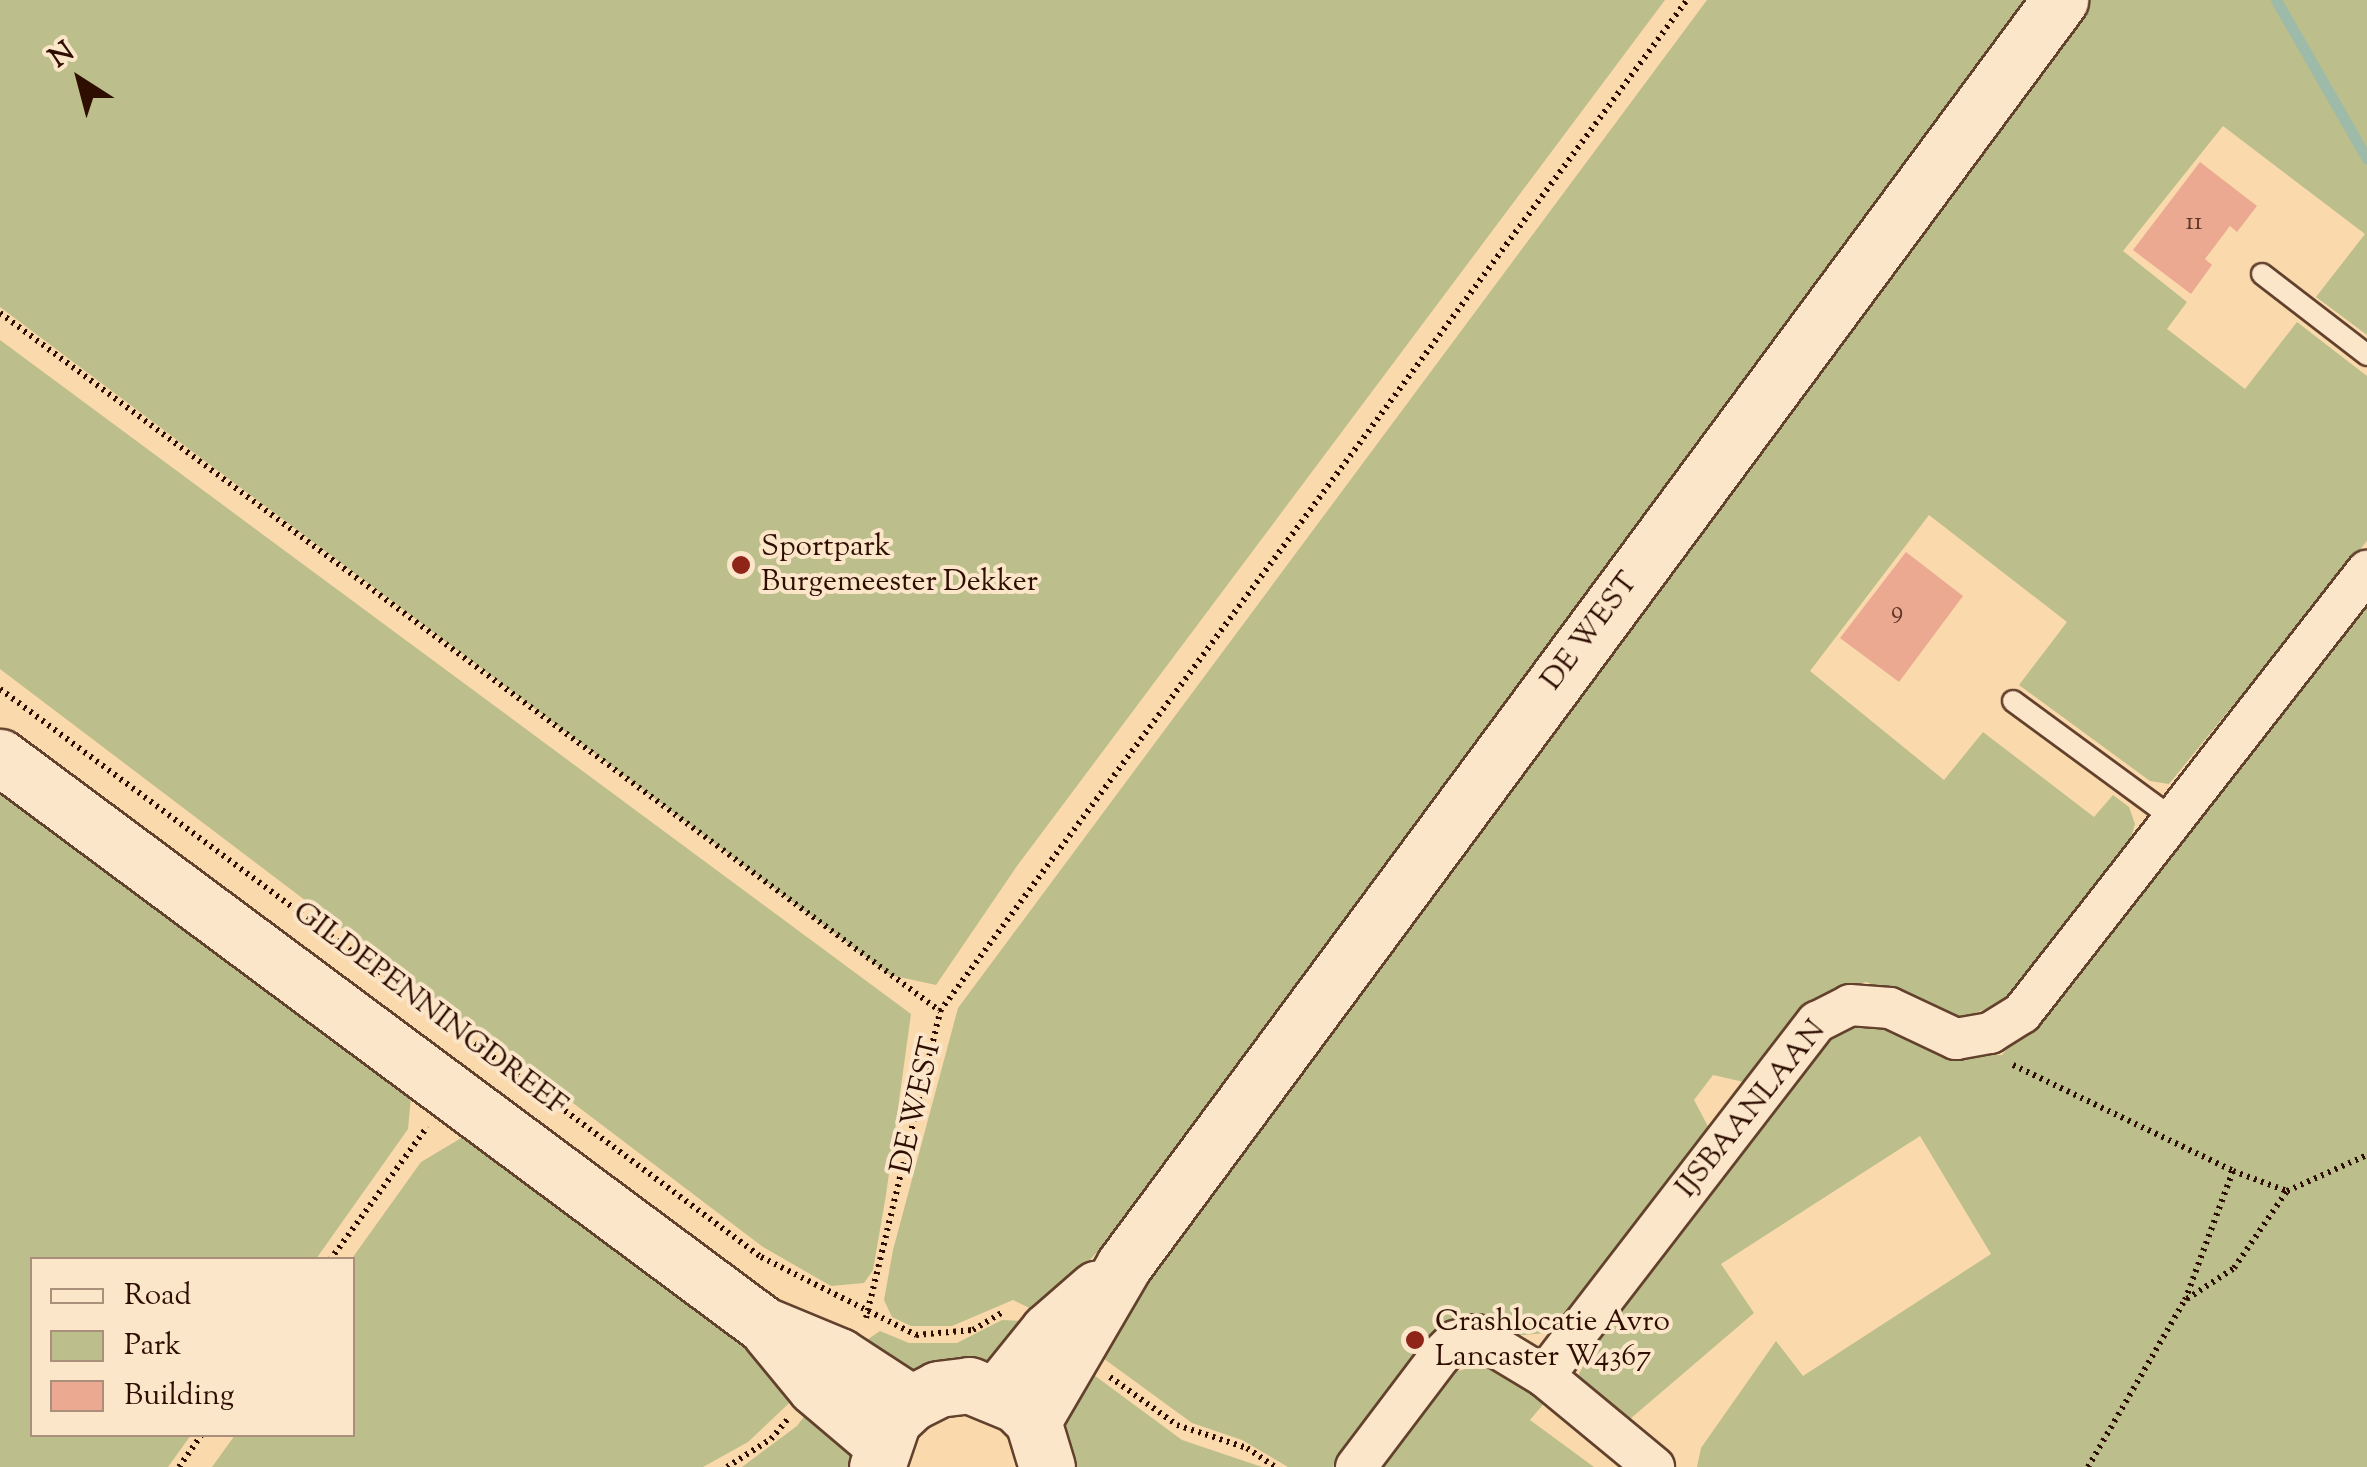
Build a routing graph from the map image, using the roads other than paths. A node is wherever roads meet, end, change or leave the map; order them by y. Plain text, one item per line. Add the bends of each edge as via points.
1 (2060, 0) edge
2 (2262, 274) dead end
3 (2367, 355) edge
4 (2367, 572) edge
5 (2012, 701) dead end
6 (0, 757) edge
7 (2175, 820) junction
8 (1544, 1376) junction
9 (1026, 1427) edge
10 (890, 1438) edge
11 (1356, 1467) edge
12 (1654, 1467) edge

1 - 9 main road, DE WEST via 1124,1265
2 - 3 lane
4 - 7 street
5 - 7 lane
6 - 10 main road, GILDEPENNINGDREEF via 764,1325 815,1387
7 - 8 street, IJSBAANLAAN via 2022,1013 1990,1033 1956,1039 1890,1008 1850,1004 1817,1022
8 - 11 street via 1492,1340 1476,1335 1455,1341
8 - 12 street
9 - 10 main road via 969,1386 938,1389

